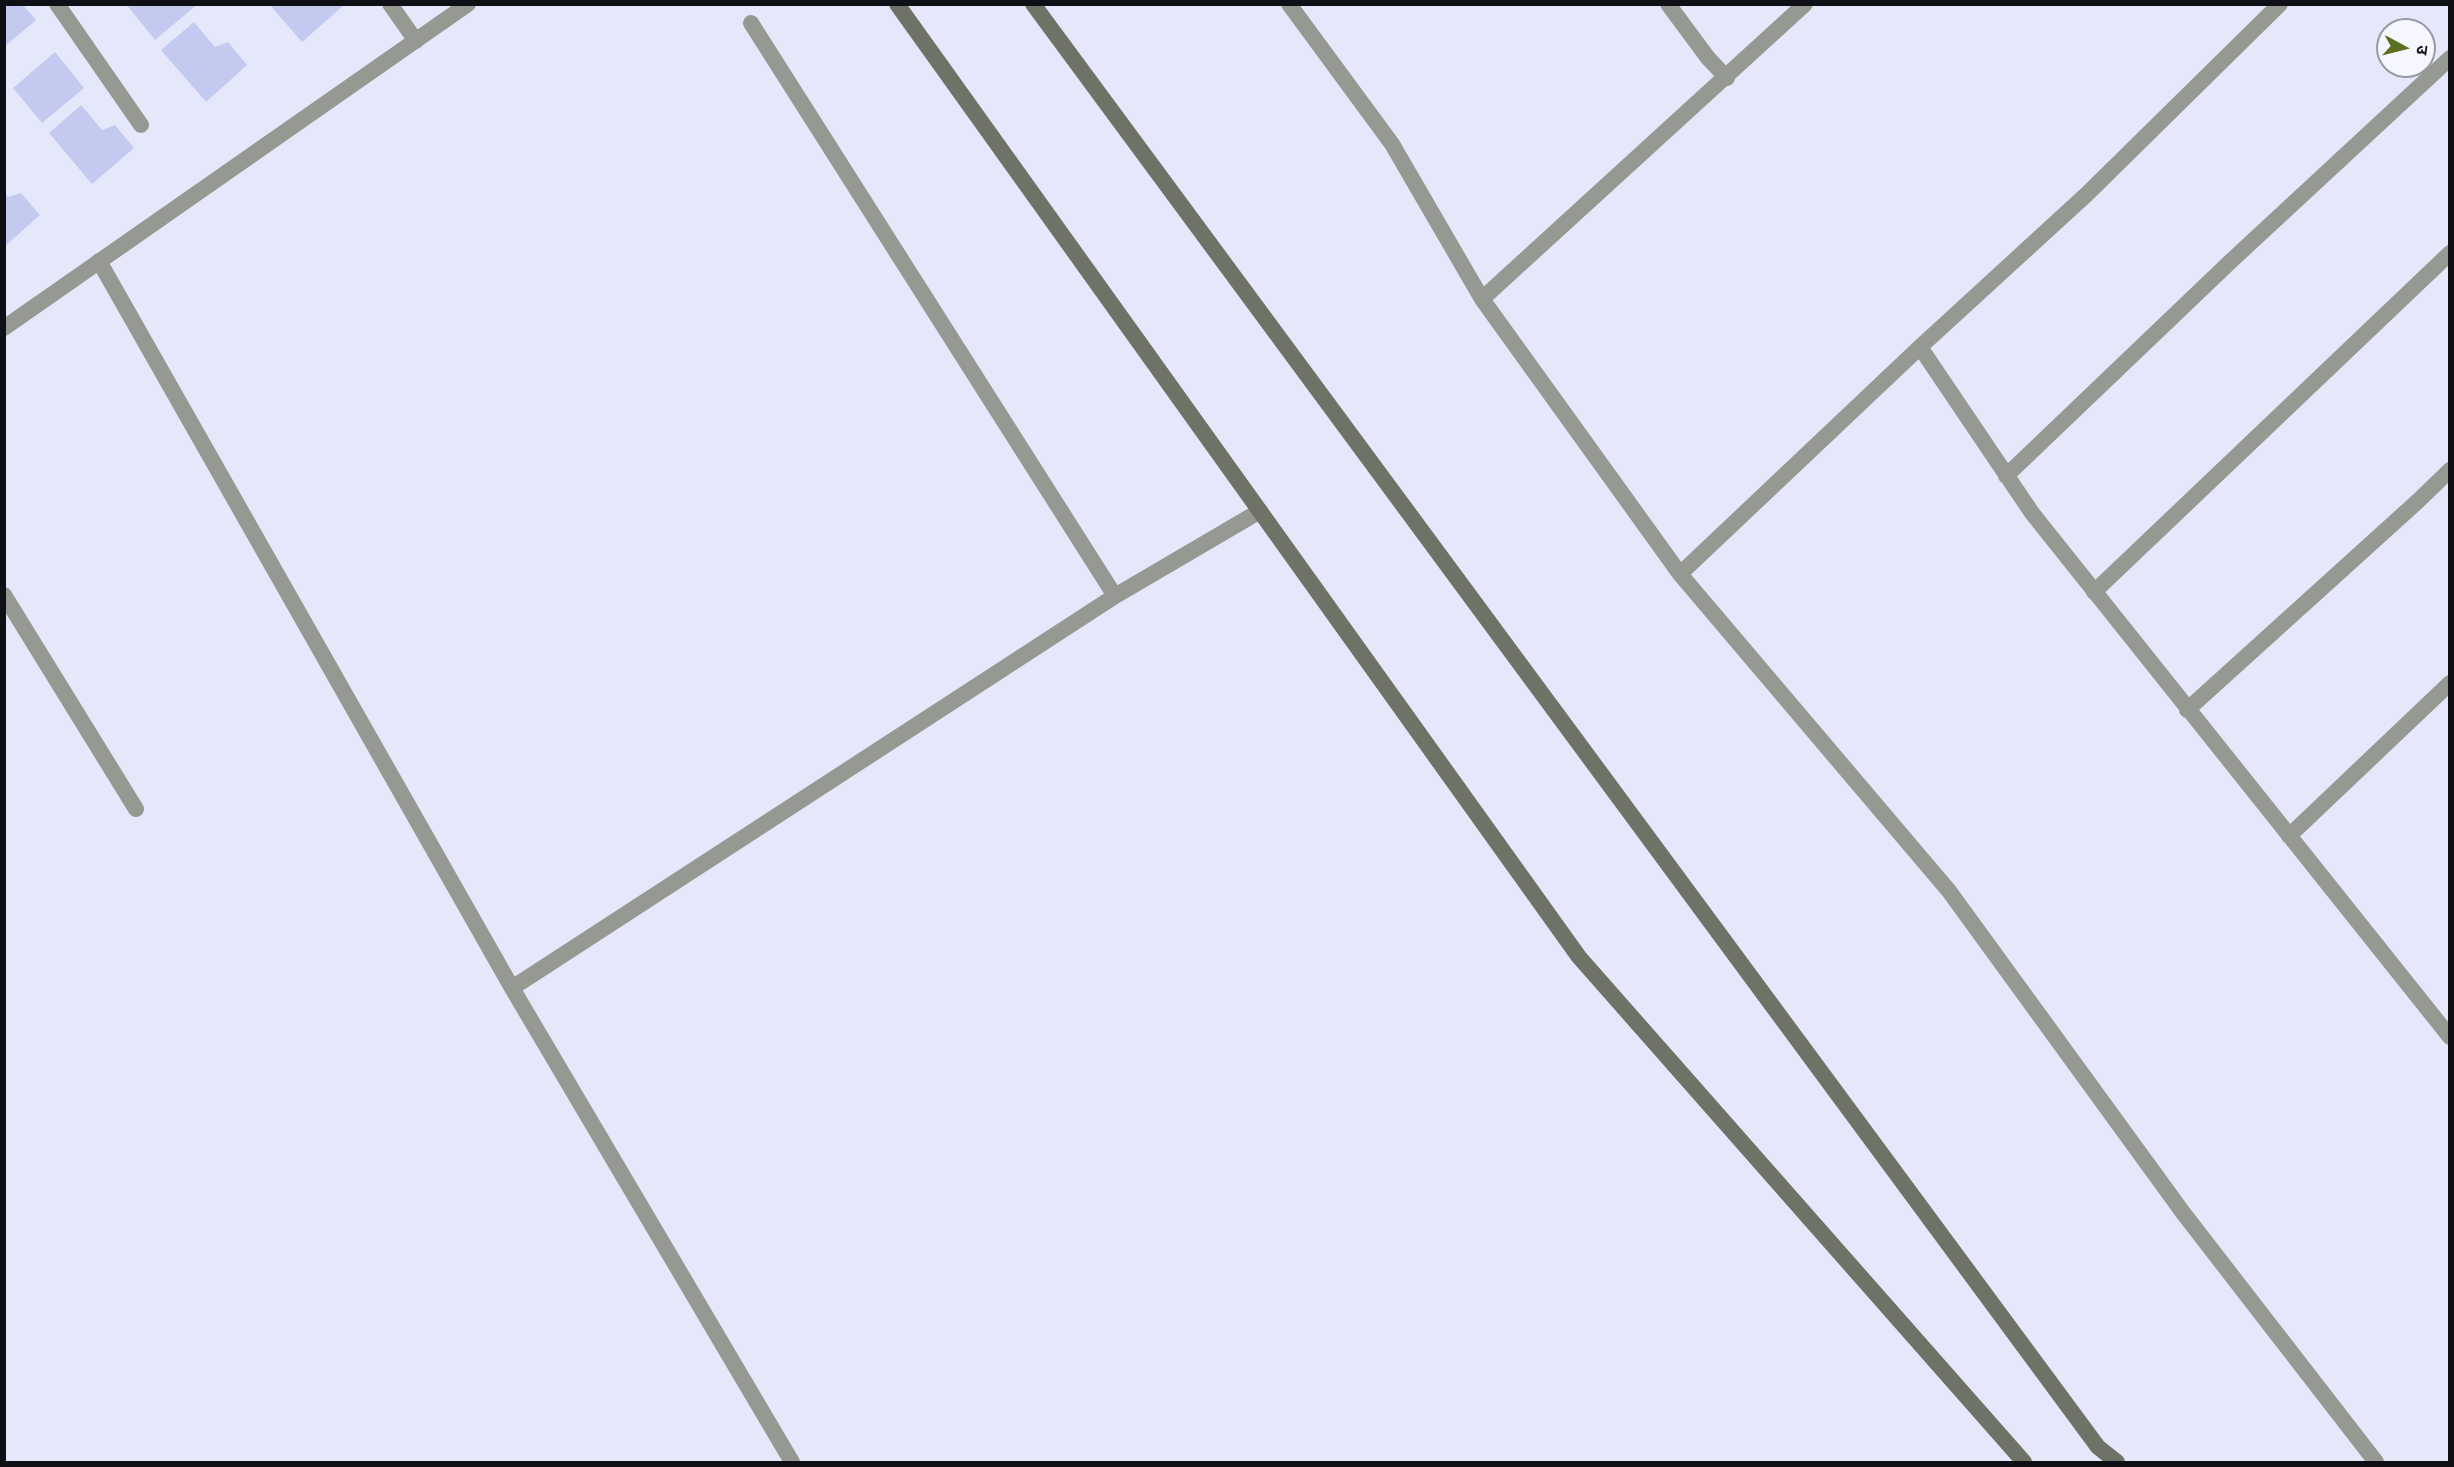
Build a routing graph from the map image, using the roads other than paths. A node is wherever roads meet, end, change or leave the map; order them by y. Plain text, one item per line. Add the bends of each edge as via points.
1 (57, 4) edge
2 (390, 4) edge
3 (468, 4) edge
4 (897, 4) edge
5 (1033, 4) edge
6 (1289, 4) edge
7 (1668, 4) edge
8 (1805, 4) edge
9 (2280, 4) edge
10 (751, 23) dead end
11 (416, 41) junction
12 (2450, 58) edge
13 (1726, 78) junction
14 (141, 125) dead end
15 (2450, 253) edge
16 (99, 261) junction
17 (1482, 299) junction
18 (4, 328) edge
19 (1920, 347) junction
20 (2450, 470) edge
21 (2006, 476) junction
22 (1260, 511) junction
23 (1680, 574) junction
24 (2094, 592) junction
25 (4, 595) edge
26 (1115, 596) junction
27 (2450, 683) edge
28 (2187, 710) junction
29 (136, 809) dead end
30 (2289, 836) junction
31 (512, 987) junction
32 (2450, 1038) edge
33 (792, 1462) edge
34 (2025, 1462) edge
35 (2117, 1462) edge
36 (2376, 1462) edge

1 - 14 street
2 - 11 street
3 - 11 street
4 - 22 main road
5 - 35 main road via 2098,1447
6 - 17 street via 1392,144
7 - 13 street
8 - 13 street
9 - 19 street via 2087,194
10 - 26 street
11 - 16 street
12 - 21 street
13 - 17 street
15 - 24 street
16 - 18 street
16 - 31 street
17 - 23 street
19 - 21 street
19 - 23 street
20 - 28 street
21 - 24 street
22 - 26 street
22 - 34 main road via 1579,957
23 - 36 street via 1949,891 2184,1215
24 - 28 street
25 - 29 street
26 - 31 street
27 - 30 street
28 - 30 street
30 - 32 street
31 - 33 street

